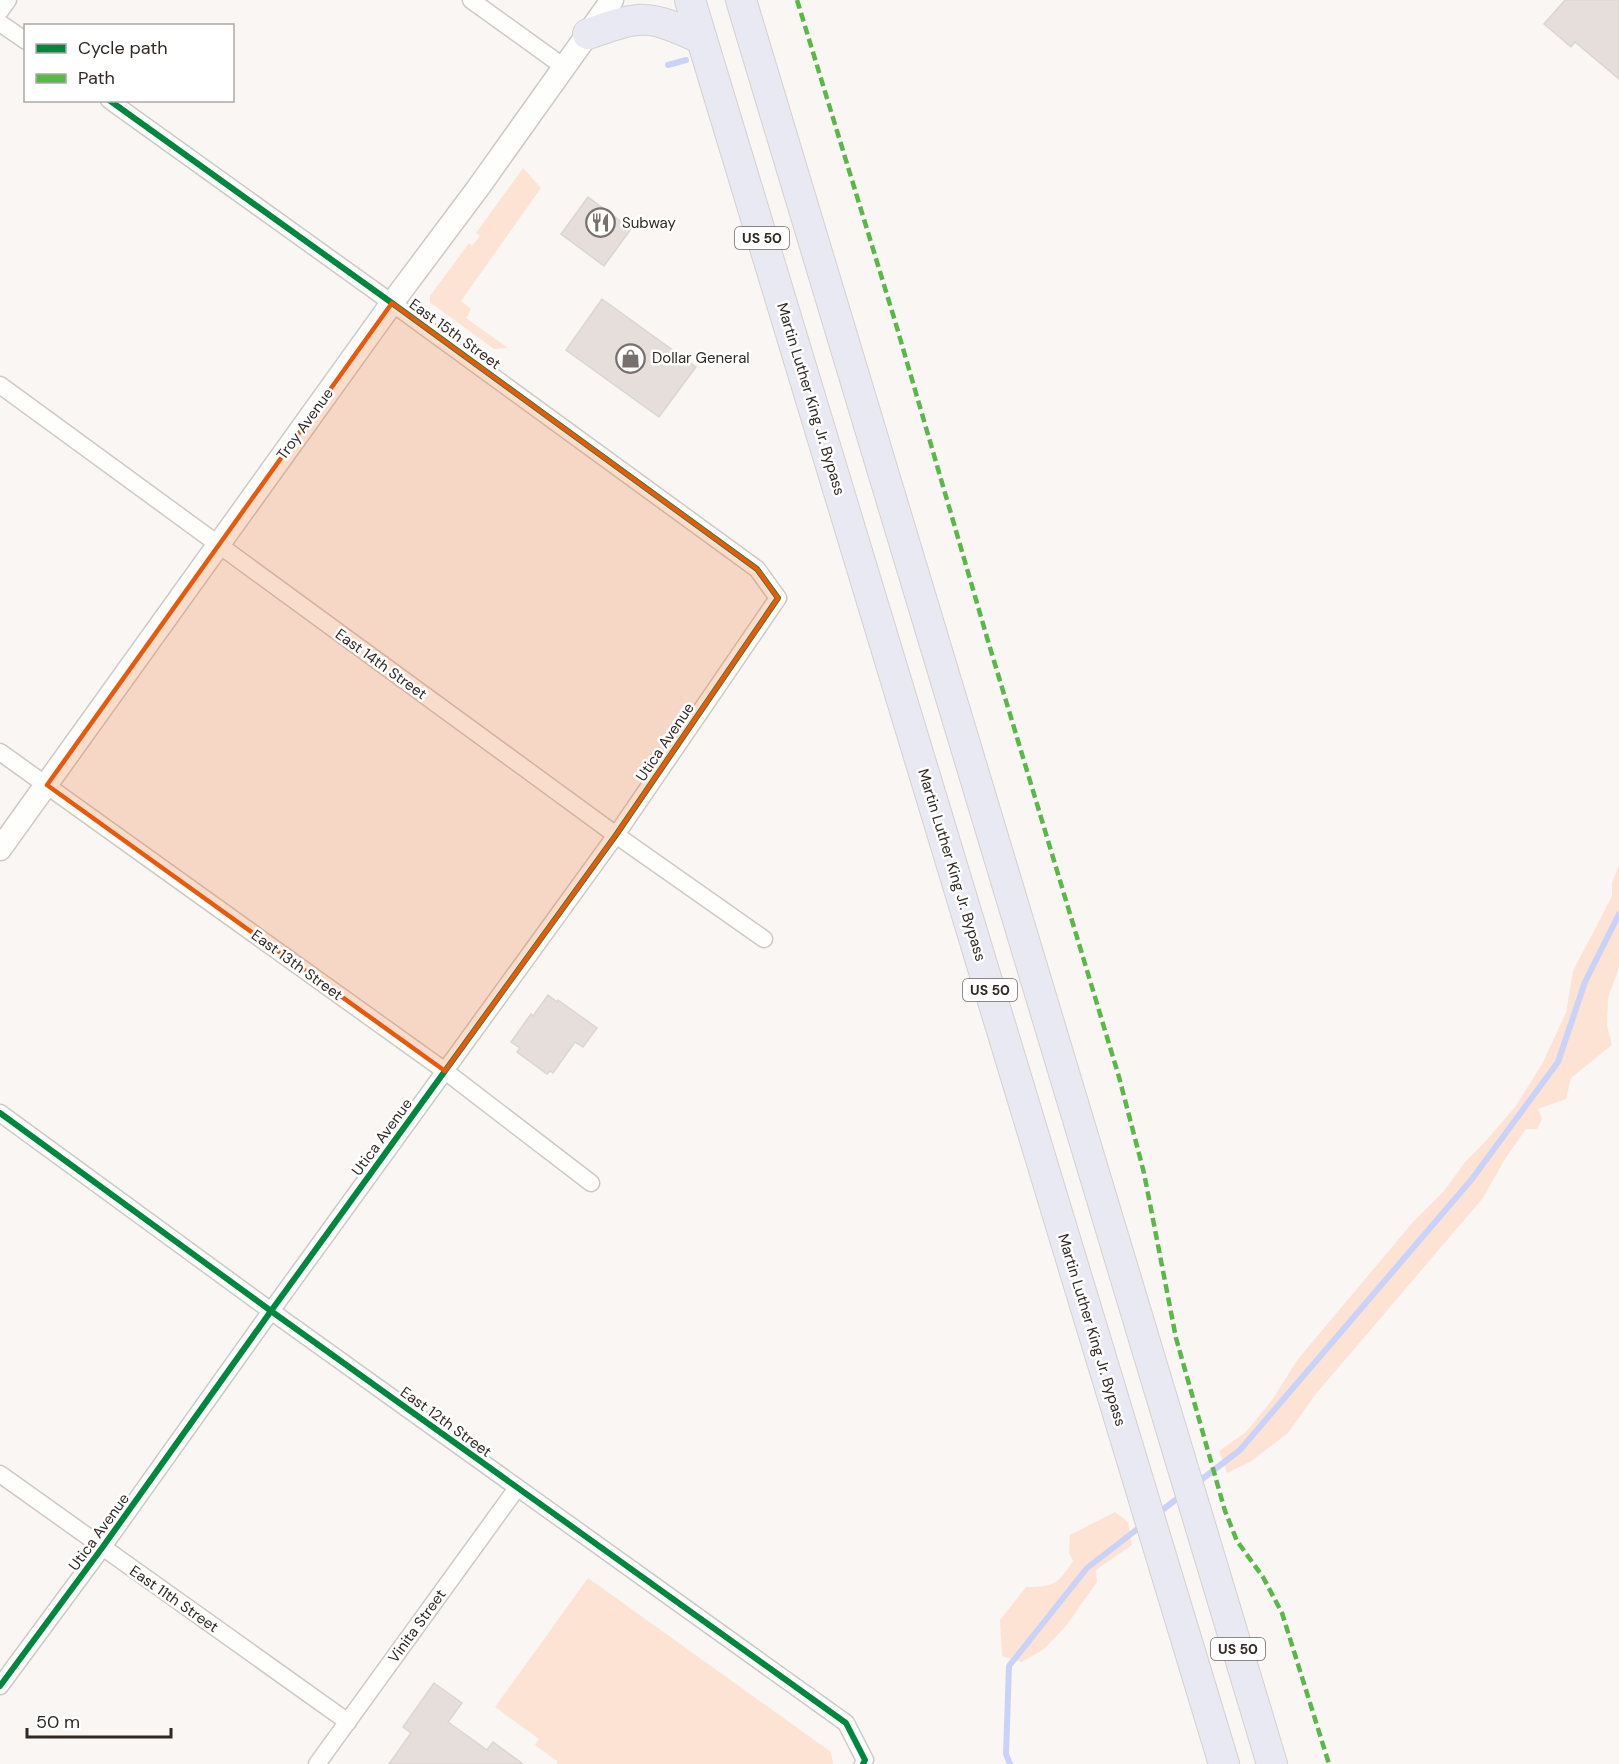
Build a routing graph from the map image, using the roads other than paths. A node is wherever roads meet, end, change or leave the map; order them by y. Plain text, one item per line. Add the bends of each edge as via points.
1 (8, 0) edge
2 (471, 0) edge
3 (612, 0) edge
4 (690, 0) edge
5 (741, 0) edge
6 (0, 11) edge
7 (0, 23) edge
8 (588, 34) junction
9 (700, 38) junction
10 (24, 40) edge
11 (564, 67) junction
12 (112, 102) edge
13 (392, 303) junction
14 (0, 385) edge
15 (218, 546) junction
16 (778, 598) joint
17 (0, 752) edge
18 (46, 785) junction
19 (616, 835) junction
20 (0, 849) edge
21 (764, 939) dead end
22 (445, 1071) junction
23 (0, 1113) edge
24 (591, 1183) dead end
25 (271, 1311) junction
26 (0, 1474) edge
27 (517, 1488) junction
28 (102, 1548) junction
29 (0, 1686) edge
30 (348, 1722) junction
31 (864, 1762) edge
32 (317, 1764) edge
33 (1224, 1764) edge
34 (1272, 1764) edge

1 - 6 street
2 - 11 street
3 - 8 street, Troy Avenue
4 - 9 highway, Martin Luther King Jr. Bypass / US 50
5 - 34 highway, US 50
7 - 10 street
8 - 9 highway via 631,19 656,19
8 - 11 street, Troy Avenue
9 - 33 highway, Martin Luther King Jr. Bypass / US 50
11 - 13 street, Troy Avenue
12 - 13 street, East 15th Street
13 - 15 street, Troy Avenue
13 - 16 street, East 15th Street via 757,569
14 - 15 street, East 14th Street
15 - 18 street, Troy Avenue
15 - 19 street, East 14th Street
16 - 19 street, Utica Avenue
17 - 18 street, East 13th Street
18 - 20 street, Troy Avenue
18 - 22 street, East 13th Street
19 - 21 street, East 14th Street
19 - 22 street, Utica Avenue
22 - 24 street, East 13th Street
22 - 25 street, Utica Avenue
23 - 25 street, East 12th Street
25 - 27 street, East 12th Street
25 - 28 street, Utica Avenue
26 - 28 street, East 11th Street
27 - 30 street, Vinita Street
27 - 31 street, East 12th Street via 846,1723
28 - 29 street, Utica Avenue
28 - 30 street, East 11th Street
30 - 32 street, Vinita Street

